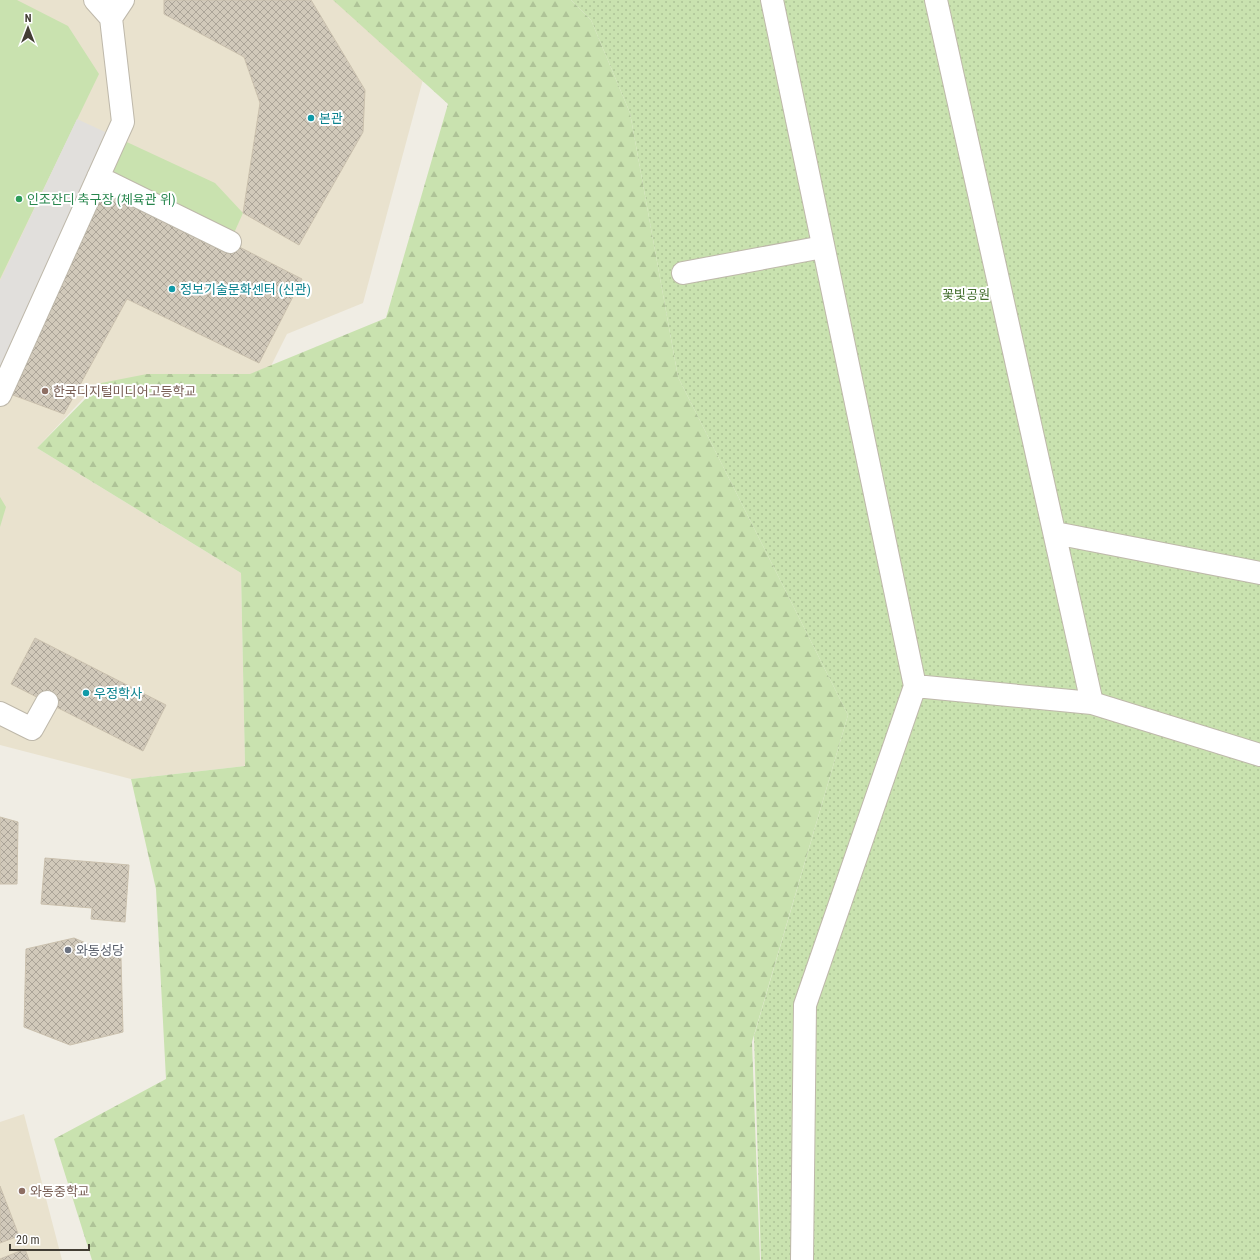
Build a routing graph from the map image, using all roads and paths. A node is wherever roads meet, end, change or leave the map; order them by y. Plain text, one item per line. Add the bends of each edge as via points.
1 (95, 0) edge
2 (772, 0) edge
3 (936, 0) edge
4 (117, 9) edge
5 (98, 177) junction
6 (230, 242) dead end
7 (823, 247) junction
8 (683, 273) dead end
9 (0, 395) edge
10 (1055, 533) junction
11 (1260, 573) edge
12 (915, 686) junction
13 (47, 702) dead end
14 (1092, 703) junction
15 (0, 713) edge
16 (1260, 756) edge
17 (802, 1260) edge

1 - 4 street
2 - 7 street
3 - 10 street
4 - 5 street via 123,122
5 - 6 street
5 - 9 street
7 - 8 street
7 - 12 street
10 - 11 street
10 - 14 street
12 - 14 street
12 - 17 street via 805,1005
13 - 15 street via 32,729
14 - 16 street

